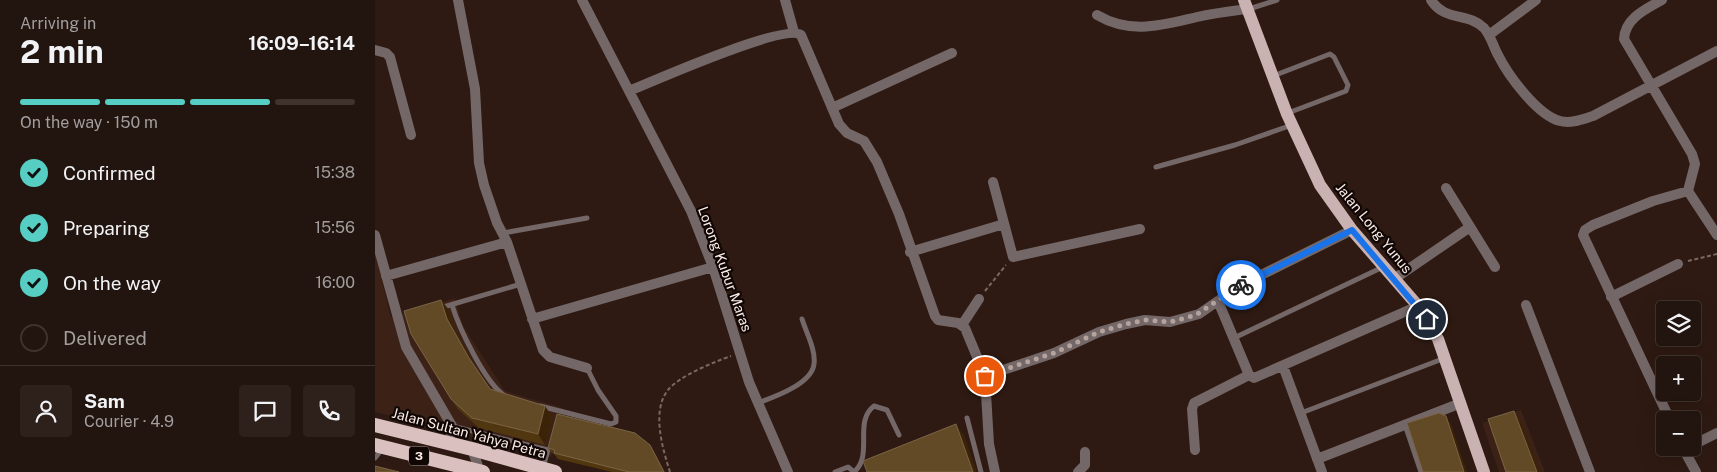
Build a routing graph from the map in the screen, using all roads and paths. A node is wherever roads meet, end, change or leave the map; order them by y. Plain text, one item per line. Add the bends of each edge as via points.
1 (458, 0) edge
2 (583, 0) edge
3 (785, 0) edge
4 (1277, 0) edge
5 (1431, 0) edge
6 (1536, 0) edge
7 (1662, 0) edge
8 (1245, 5) edge
9 (1097, 15) dead end
10 (794, 32) junction
11 (1489, 35) junction
12 (375, 50) edge
13 (1717, 51) edge
14 (952, 53) dead end
15 (1273, 76) junction
16 (1652, 84) junction
17 (629, 91) junction
18 (832, 108) junction
19 (1290, 119) junction
20 (411, 135) dead end
21 (1156, 167) dead end
22 (993, 182) dead end
23 (1446, 188) dead end
24 (1688, 191) junction
25 (587, 218) dead end
26 (1004, 224) junction
27 (1470, 227) junction
28 (1140, 229) dead end
29 (1352, 230) junction
30 (375, 235) edge
31 (1717, 235) edge
32 (505, 238) junction
33 (910, 252) junction
34 (1717, 254) edge
35 (1013, 257) junction
36 (1678, 264) joint
37 (713, 267) junction
38 (1384, 267) junction
39 (1495, 267) dead end
40 (386, 276) junction
41 (1394, 279) junction
42 (521, 284) junction
43 (1611, 297) junction
44 (979, 299) joint
45 (1218, 301) junction
46 (451, 305) junction
47 (1527, 305) dead end
48 (1417, 306) junction
49 (434, 310) edge
50 (532, 319) junction
51 (802, 319) dead end
52 (962, 326) junction
53 (1233, 338) junction
54 (740, 353) junction
55 (1445, 358) junction
56 (1283, 366) junction
57 (587, 368) joint
58 (1249, 375) junction
59 (985, 376) junction
60 (512, 399) edge
61 (758, 403) junction
62 (1461, 403) junction
63 (531, 404) edge
64 (558, 411) junction
65 (1666, 411) edge
66 (1301, 413) junction
67 (967, 418) dead end
68 (556, 419) edge
69 (1405, 424) junction
70 (375, 426) edge
71 (452, 426) junction
72 (1717, 433) edge
73 (899, 435) dead end
74 (1701, 440) edge
75 (449, 443) junction
76 (551, 443) edge
77 (472, 449) junction
78 (378, 450) edge
79 (548, 450) junction
80 (1195, 450) dead end
81 (1085, 452) dead end
82 (1690, 456) edge
83 (1317, 459) junction
84 (549, 470) edge
85 (474, 471) edge
86 (671, 472) edge
87 (788, 472) edge
88 (835, 472) edge
89 (854, 472) edge
90 (981, 472) edge
91 (995, 472) edge
92 (1078, 472) edge
93 (1322, 472) edge
94 (1421, 472) edge
95 (1484, 472) edge
96 (1590, 472) edge
97 (1696, 472) edge

1 - 32 street via 475,89 482,178
2 - 17 street, Lorong Kubur Maras
3 - 10 street
4 - 8 lane
5 - 11 street via 1445,14 1474,21
6 - 11 street
7 - 16 street via 1631,20 1624,33 1627,45
8 - 9 street via 1164,26 1117,25
8 - 15 main road, Jalan Long Yunus
10 - 17 street via 745,45
10 - 18 street via 803,39
11 - 16 street via 1506,68 1533,103 1560,121 1577,121 1593,116
12 - 20 street via 386,52 390,57
13 - 16 street
14 - 18 street
15 - 19 main road, Jalan Long Yunus
15 - 19 lane via 1330,54 1349,85 1346,91
16 - 24 street via 1692,154 1695,164
17 - 37 street, Lorong Kubur Maras via 691,211
18 - 33 street via 839,124 847,133 864,141 877,162 899,214
19 - 21 lane via 1235,145
19 - 29 main road, Jalan Long Yunus via 1320,185
22 - 26 street
23 - 27 street
24 - 31 street
24 - 43 street via 1653,201 1585,230 1583,235
25 - 32 lane
26 - 33 street
26 - 35 street
27 - 39 street
27 - 41 street
28 - 35 street
29 - 38 main road, Jalan Long Yunus
29 - 45 street via 1241,285
30 - 40 street
32 - 40 street
32 - 42 street
33 - 52 street via 935,316 938,320
34 - 36 path
35 - 44 path
36 - 43 street
37 - 50 street
37 - 54 street, Lorong Kubur Maras
38 - 41 main road, Jalan Long Yunus
38 - 53 lane
40 - 71 street via 403,319 407,351
41 - 48 main road, Jalan Long Yunus
42 - 46 lane
42 - 50 street
43 - 65 street
44 - 52 street
45 - 53 street
45 - 59 street via 1196,315 1170,322 1145,320 1099,332 1054,353
46 - 49 lane
46 - 60 lane via 458,326 490,381 503,395
47 - 96 street
48 - 55 main road, Jalan Long Yunus via 1438,339
48 - 56 street
50 - 57 street via 547,356
51 - 61 lane via 814,355 811,373 785,393
52 - 59 street
53 - 58 street
54 - 61 street, Lorong Kubur Maras
54 - 86 path via 675,383 667,392 662,403 660,434
55 - 62 main road, Jalan Long Yunus
55 - 66 lane
56 - 58 street via 1256,378
56 - 66 street
57 - 64 lane via 616,416 616,422 611,424
58 - 80 street via 1194,403
59 - 91 street via 989,444
61 - 87 street, Lorong Kubur Maras
62 - 69 street
62 - 95 main road, Jalan Long Yunus
63 - 64 lane
64 - 68 lane
66 - 83 street
67 - 90 lane
69 - 83 street
69 - 94 lane
70 - 75 highway, Jalan Sultan Yahya Petra / 3
71 - 75 street
71 - 79 lane
72 - 74 street
73 - 89 lane via 887,410 874,406 869,410 864,421 861,462
75 - 77 highway, Jalan Sultan Yahya Petra / 3
76 - 79 lane
77 - 84 highway, Jalan Sultan Yahya Petra / 3
77 - 85 street
78 - 85 highway, 3
79 - 84 lane
81 - 92 street via 1085,465
82 - 97 street
83 - 93 street
88 - 89 lane via 849,467

